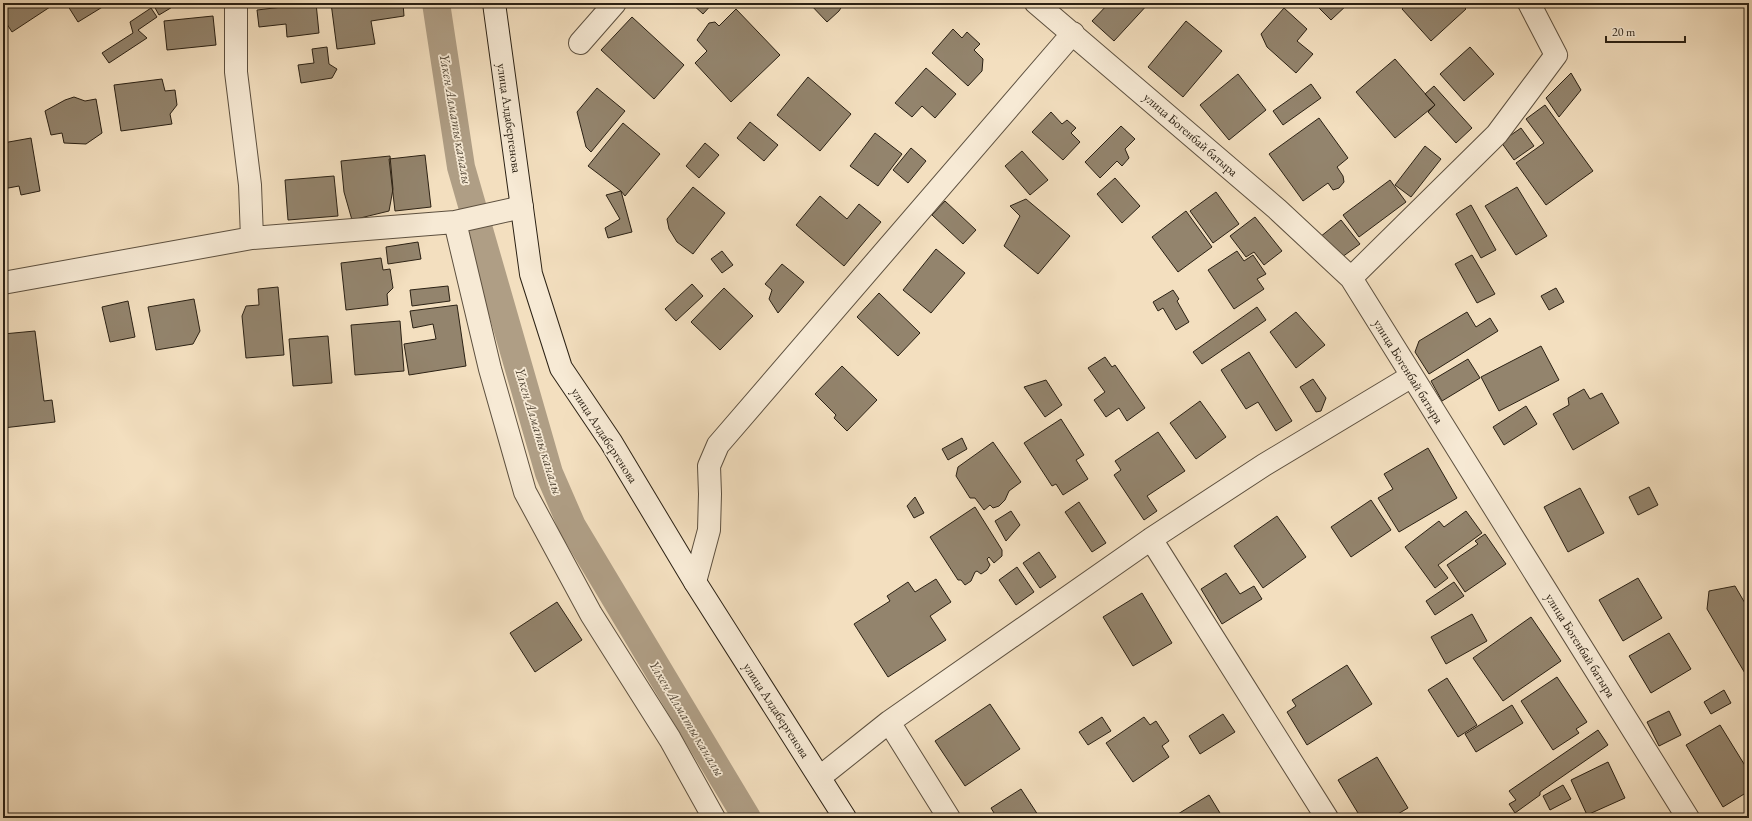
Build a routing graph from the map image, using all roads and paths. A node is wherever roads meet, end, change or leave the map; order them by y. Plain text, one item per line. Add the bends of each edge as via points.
1 (236, 3) edge
2 (494, 3) edge
3 (615, 3) edge
4 (1036, 3) edge
5 (1529, 3) edge
6 (1073, 33) junction
7 (580, 43) dead end
8 (522, 207) junction
9 (456, 222) junction
10 (252, 238) junction
11 (1351, 278) junction
12 (3, 283) edge
13 (1412, 376) junction
14 (1151, 539) junction
15 (695, 582) junction
16 (889, 722) junction
17 (820, 777) junction
18 (714, 818) edge
19 (845, 818) edge
20 (949, 818) edge
21 (1328, 818) edge
22 (1688, 818) edge

1 - 10 street via 236,72 250,184
2 - 8 street, улица Алдабергенова
3 - 7 street
4 - 6 street, улица Богенбай батыра
5 - 11 street via 1556,55 1497,134
6 - 11 street, улица Богенбай батыра via 1278,208
6 - 15 street via 718,445 709,466 709,530
8 - 9 street
8 - 15 street, улица Алдабергенова via 531,274 561,368 611,442
9 - 10 street
9 - 18 street via 490,369 525,492 591,614 670,738
10 - 12 street
11 - 13 street, улица Богенбай батыра
13 - 14 street via 1264,465
13 - 22 street, улица Богенбай батыра
14 - 16 street
14 - 21 street
15 - 17 street, улица Алдабергенова
16 - 17 street
16 - 20 street
17 - 19 street, улица Алдабергенова

